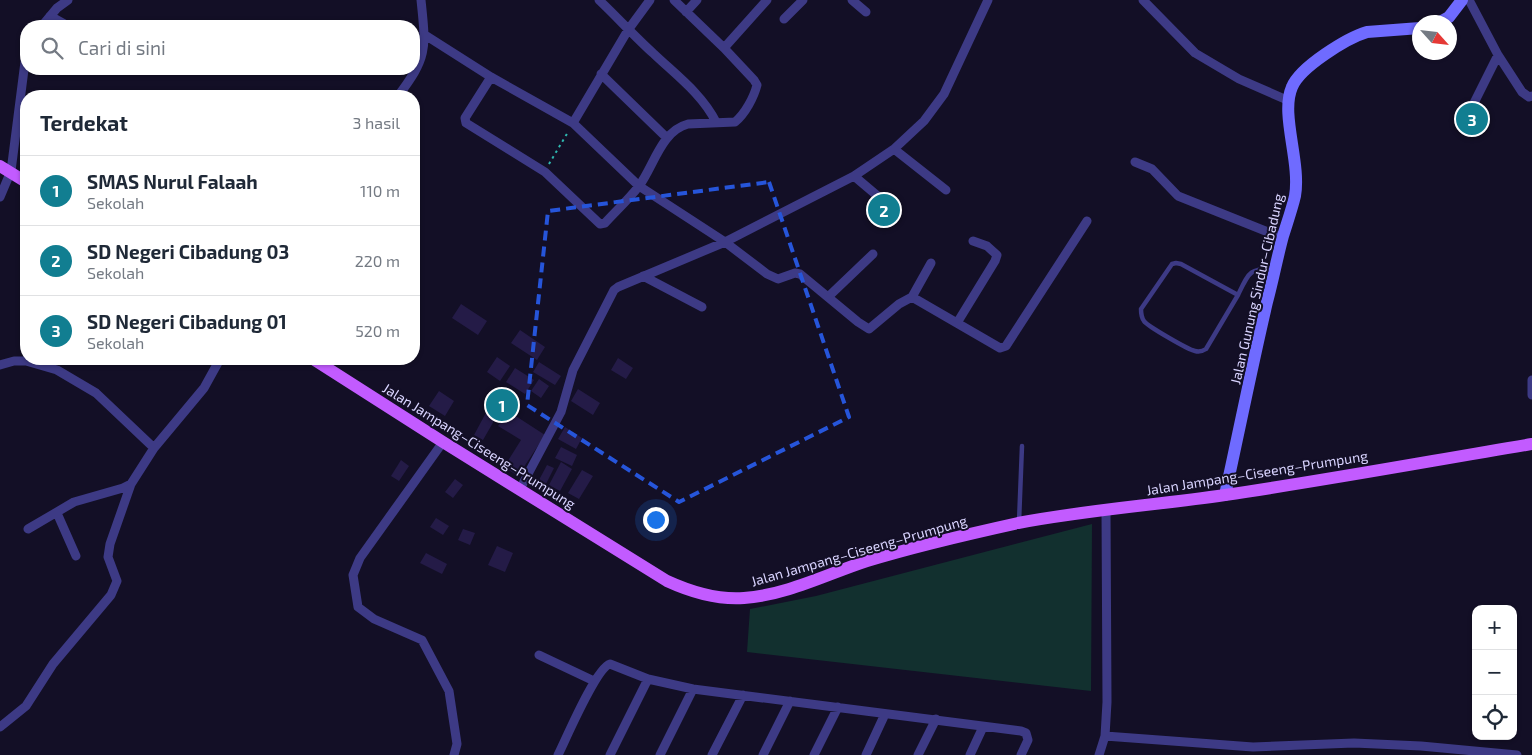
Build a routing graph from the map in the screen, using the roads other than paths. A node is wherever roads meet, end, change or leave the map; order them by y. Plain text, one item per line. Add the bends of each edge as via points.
1 (68, 0) edge
2 (421, 0) edge
3 (599, 0) edge
4 (650, 0) edge
5 (674, 0) edge
6 (697, 0) edge
7 (767, 0) edge
8 (803, 0) edge
9 (852, 0) edge
10 (988, 0) edge
11 (1143, 0) edge
12 (1462, 0) edge
13 (1469, 0) edge
14 (686, 12) junction
15 (866, 12) dead end
16 (1451, 15) edge
17 (50, 16) junction
18 (784, 19) dead end
19 (47, 20) edge
20 (57, 20) edge
21 (1412, 29) edge
22 (628, 30) junction
23 (425, 35) junction
24 (724, 48) junction
25 (1498, 55) junction
26 (420, 61) edge
27 (601, 74) junction
28 (22, 75) edge
29 (412, 75) edge
30 (491, 76) junction
31 (402, 90) edge
32 (1532, 96) edge
33 (1287, 100) junction
34 (1471, 109) dead end
35 (716, 122) junction
36 (573, 123) junction
37 (667, 138) junction
38 (894, 149) junction
39 (1135, 162) dead end
40 (5, 168) edge
41 (854, 176) junction
42 (20, 178) edge
43 (639, 186) junction
44 (946, 190) dead end
45 (0, 197) edge
46 (880, 198) dead end
47 (1087, 221) dead end
48 (1283, 238) junction
49 (973, 241) dead end
50 (725, 242) junction
51 (873, 254) dead end
52 (931, 263) dead end
53 (1276, 268) junction
54 (643, 276) junction
55 (1238, 295) junction
56 (828, 297) junction
57 (912, 297) junction
58 (702, 307) dead end
59 (957, 323) junction
60 (20, 362) edge
61 (38, 365) edge
62 (217, 365) edge
63 (323, 365) edge
64 (0, 366) edge
65 (1532, 380) edge
66 (1532, 395) edge
67 (444, 442) junction
68 (1532, 444) edge
69 (1022, 446) dead end
70 (154, 448) junction
71 (131, 484) junction
72 (520, 489) junction
73 (1226, 495) junction
74 (1106, 510) junction
75 (57, 512) junction
76 (1019, 523) junction
77 (28, 529) dead end
78 (76, 556) dead end
79 (540, 655) dead end
80 (648, 679) junction
81 (594, 681) junction
82 (693, 689) junction
83 (742, 695) junction
84 (790, 701) junction
85 (838, 708) junction
86 (885, 714) junction
87 (936, 719) junction
88 (983, 726) junction
89 (0, 727) edge
90 (1105, 736) junction
91 (454, 755) edge
92 (558, 755) edge
93 (610, 755) edge
94 (660, 755) edge
95 (712, 755) edge
96 (763, 755) edge
97 (814, 755) edge
98 (866, 755) edge
99 (918, 755) edge
100 (970, 755) edge
101 (1020, 755) edge
102 (1099, 755) edge
103 (1517, 755) edge

1 - 17 street
2 - 23 street
3 - 22 street
4 - 22 street
5 - 14 street
6 - 14 street
7 - 24 street
8 - 18 street
9 - 15 street
10 - 38 street via 944,94 924,121
11 - 33 street via 1196,53 1239,79
12 - 16 street
13 - 25 street
14 - 24 street
17 - 19 street
17 - 20 street
21 - 33 street via 1367,32 1348,39 1301,74
22 - 27 street
22 - 35 street via 700,98
23 - 26 street
23 - 30 street
24 - 35 street via 757,85 740,118 735,122
25 - 32 street via 1522,92
25 - 34 street
27 - 36 street
27 - 37 street
28 - 40 street
29 - 31 street
30 - 36 street
30 - 43 street via 465,118 466,123 545,172 600,224 605,223
33 - 48 street, Jalan Gunung Sindur–Cibadung via 1296,168 1295,195
35 - 37 street via 681,126
36 - 43 street
37 - 43 street
38 - 41 street
38 - 44 street
39 - 48 street via 1152,169 1178,196
40 - 42 main road
40 - 45 street
41 - 46 street
41 - 50 street
43 - 50 street
47 - 59 street via 1006,346 1000,348
48 - 53 street, Jalan Gunung Sindur–Cibadung
49 - 59 street via 987,246 997,255
50 - 54 street
50 - 56 street via 767,274 778,279 800,274
51 - 56 street
52 - 57 street
53 - 55 lane via 1256,269 1246,277
53 - 73 street, Jalan Gunung Sindur–Cibadung
54 - 58 street
54 - 72 street via 614,290 573,370 561,412
55 - 55 lane via 1175,263 1141,309 1141,315 1148,325 1193,350 1203,351
56 - 57 street via 869,328
57 - 59 street
60 - 64 street
61 - 70 street via 57,370 96,394
62 - 70 street via 204,388
63 - 67 main road, Jalan Jampang–Ciseeng–Prumpung
65 - 66 street
67 - 72 main road, Jalan Jampang–Ciseeng–Prumpung
67 - 91 street via 360,558 354,575 358,606 374,619 422,640 448,691 458,744
68 - 73 main road, Jalan Jampang–Ciseeng–Prumpung
69 - 76 lane
70 - 71 street
71 - 75 street via 74,502
71 - 89 street via 110,544 108,557 117,581 115,587 53,664 26,706
72 - 76 main road, Jalan Jampang–Ciseeng–Prumpung via 667,582 688,592 717,597 768,595 918,547
73 - 74 main road, Jalan Jampang–Ciseeng–Prumpung
74 - 76 main road, Jalan Jampang–Ciseeng–Prumpung
74 - 90 street
75 - 77 street
75 - 78 street
79 - 81 street
80 - 81 street via 610,664
80 - 82 street
80 - 93 street
81 - 92 street
82 - 83 street
82 - 94 street
83 - 84 street
83 - 95 street
84 - 85 street
84 - 96 street
85 - 86 street
85 - 97 street
86 - 87 street
86 - 98 street
87 - 88 street
87 - 99 street
88 - 100 street
88 - 101 street via 1026,733 1028,740
90 - 102 street
90 - 103 street via 1253,747 1354,743 1421,746

